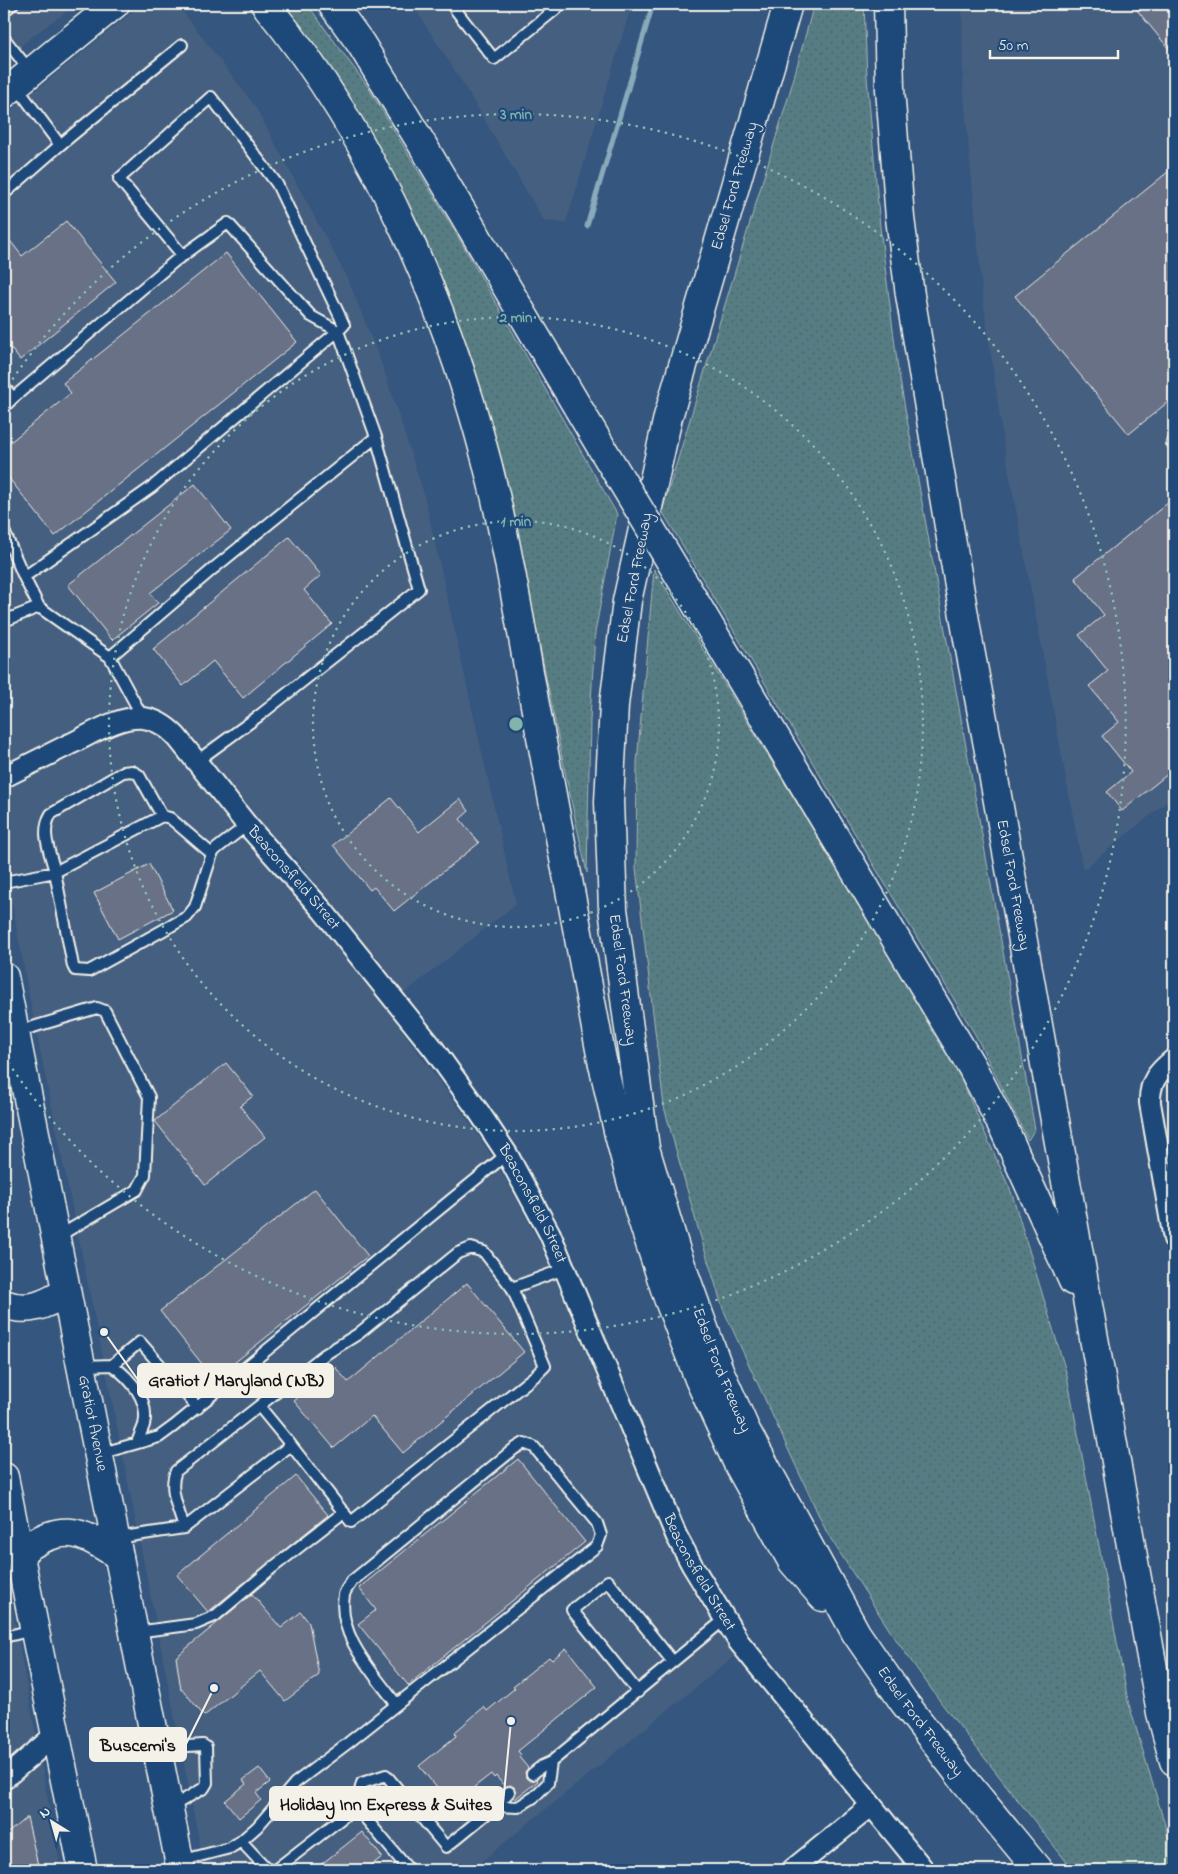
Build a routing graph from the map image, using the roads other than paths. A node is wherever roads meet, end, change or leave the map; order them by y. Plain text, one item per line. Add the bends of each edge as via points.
1 (13, 4) edge
2 (115, 4) edge
3 (265, 4) edge
4 (332, 4) edge
5 (450, 4) edge
6 (562, 4) edge
7 (788, 4) edge
8 (888, 4) edge
9 (4, 11) edge
10 (4, 38) edge
11 (182, 45) dead end
12 (16, 84) edge
13 (60, 145) junction
14 (4, 194) edge
15 (183, 256) junction
16 (338, 332) junction
17 (4, 387) edge
18 (13, 398) junction
19 (4, 407) edge
20 (376, 437) junction
21 (4, 531) edge
22 (24, 577) junction
23 (39, 606) junction
24 (4, 622) edge
25 (110, 657) junction
26 (143, 718) junction
27 (196, 761) junction
28 (4, 777) edge
29 (162, 816) junction
30 (247, 825) junction
31 (212, 854) junction
32 (55, 872) junction
33 (4, 882) edge
34 (4, 977) edge
35 (15, 1032) junction
36 (1174, 1059) edge
37 (507, 1154) junction
38 (56, 1238) junction
39 (1174, 1239) edge
40 (564, 1269) junction
41 (512, 1288) junction
42 (66, 1292) junction
43 (4, 1304) edge
44 (1090, 1319) junction
45 (112, 1365) junction
46 (81, 1366) junction
47 (259, 1406) junction
48 (198, 1408) junction
49 (137, 1443) junction
50 (291, 1445) junction
51 (98, 1454) junction
52 (4, 1477) edge
53 (344, 1512) junction
54 (184, 1528) junction
55 (117, 1547) junction
56 (19, 1552) junction
57 (725, 1619) junction
58 (34, 1630) junction
59 (134, 1632) junction
60 (856, 1633) junction
61 (4, 1637) edge
62 (674, 1662) junction
63 (638, 1692) junction
64 (396, 1704) junction
65 (56, 1734) junction
66 (157, 1748) junction
67 (551, 1762) junction
68 (1174, 1762) edge
69 (532, 1774) dead end
70 (4, 1779) edge
71 (509, 1792) dead end
72 (496, 1806) junction
73 (871, 1806) junction
74 (356, 1807) junction
75 (169, 1808) junction
76 (241, 1841) junction
77 (180, 1866) edge
78 (83, 1870) edge
79 (268, 1870) edge
80 (275, 1870) edge
81 (409, 1870) edge
82 (792, 1870) edge
83 (924, 1870) edge
84 (1038, 1870) edge

1 - 9 lane
2 - 12 main road
3 - 60 main road via 316,70 375,171 424,277 470,403 495,496 602,1060 639,1210 668,1298 698,1379 731,1449 792,1561
4 - 44 main road, bridge via 361,44 422,144 972,1067 1015,1152
5 - 6 lane via 494,59
7 - 60 main road, Edsel Ford Freeway via 668,417 627,601 614,705 609,802 612,909 645,1148 679,1261 719,1370 746,1431
8 - 44 main road, Edsel Ford Freeway via 890,89 900,218 910,295
10 - 12 lane
11 - 13 lane
12 - 13 lane
13 - 14 lane
15 - 16 lane via 228,223 311,316
15 - 16 lane via 119,179 211,97 277,184 344,325
15 - 18 lane
16 - 20 lane
16 - 22 lane via 152,488
17 - 18 lane
18 - 19 lane
20 - 25 lane
20 - 27 lane via 419,589 260,715
21 - 22 lane
22 - 23 lane
23 - 24 lane
23 - 25 lane
25 - 26 lane
26 - 27 street, Beaconsfield Street via 168,728
26 - 28 street via 117,722
27 - 30 street, Beaconsfield Street
29 - 31 lane via 170,818
29 - 32 lane
29 - 32 lane via 139,775 132,771 123,772 50,814 44,831
30 - 31 lane
30 - 37 street, Beaconsfield Street via 323,911 433,1048
31 - 32 lane via 195,907 187,917 84,972 75,970 73,966
32 - 33 lane
34 - 35 main road, Gratiot Avenue
35 - 38 main road, Gratiot Avenue
35 - 38 lane via 102,1009 149,1097 145,1175 137,1190
36 - 39 street via 1162,1069 1150,1092
37 - 40 street, Beaconsfield Street via 550,1234
37 - 48 lane
38 - 42 main road, Gratiot Avenue
40 - 41 lane
40 - 57 street, Beaconsfield Street via 676,1535
41 - 47 lane via 484,1252 471,1248 458,1253 358,1334 324,1355
41 - 53 lane via 545,1366 351,1522
42 - 43 main road via 30,1309
42 - 46 main road, Gratiot Avenue
44 - 68 main road, Edsel Ford Freeway via 1160,1713
45 - 46 lane
45 - 48 lane via 140,1342
45 - 49 lane via 137,1390 145,1409
46 - 51 main road, Gratiot Avenue
47 - 50 lane
47 - 54 lane via 176,1471 172,1480 173,1491
48 - 49 lane via 158,1437
49 - 51 lane
50 - 53 lane
50 - 54 lane
51 - 55 main road, Gratiot Avenue
52 - 56 main road
53 - 59 lane via 215,1616 196,1624
54 - 55 lane via 147,1535
55 - 56 main road via 66,1532 50,1534
55 - 59 main road, Gratiot Avenue
56 - 58 main road
57 - 62 lane
57 - 73 street, Beaconsfield Street via 739,1642
58 - 61 lane
58 - 65 main road
59 - 66 main road, Gratiot Avenue
60 - 84 main road, Edsel Ford Freeway via 954,1768
62 - 63 lane
62 - 63 lane via 608,1581 572,1610
63 - 67 lane
64 - 64 lane via 597,1546 601,1535 597,1524 534,1447 524,1444 514,1449 352,1582 344,1593 346,1628 356,1650
64 - 76 lane via 295,1783
65 - 70 street
65 - 78 main road
66 - 75 main road, Gratiot Avenue
66 - 75 lane via 203,1745 206,1748 207,1783 204,1788
67 - 69 lane
67 - 72 lane via 548,1783 534,1797 518,1807
71 - 72 lane
72 - 74 lane via 446,1847 386,1775 362,1783
73 - 82 street
73 - 83 street, Beaconsfield Street
74 - 80 lane
74 - 81 lane
75 - 77 main road, Gratiot Avenue
76 - 77 lane
76 - 79 lane

